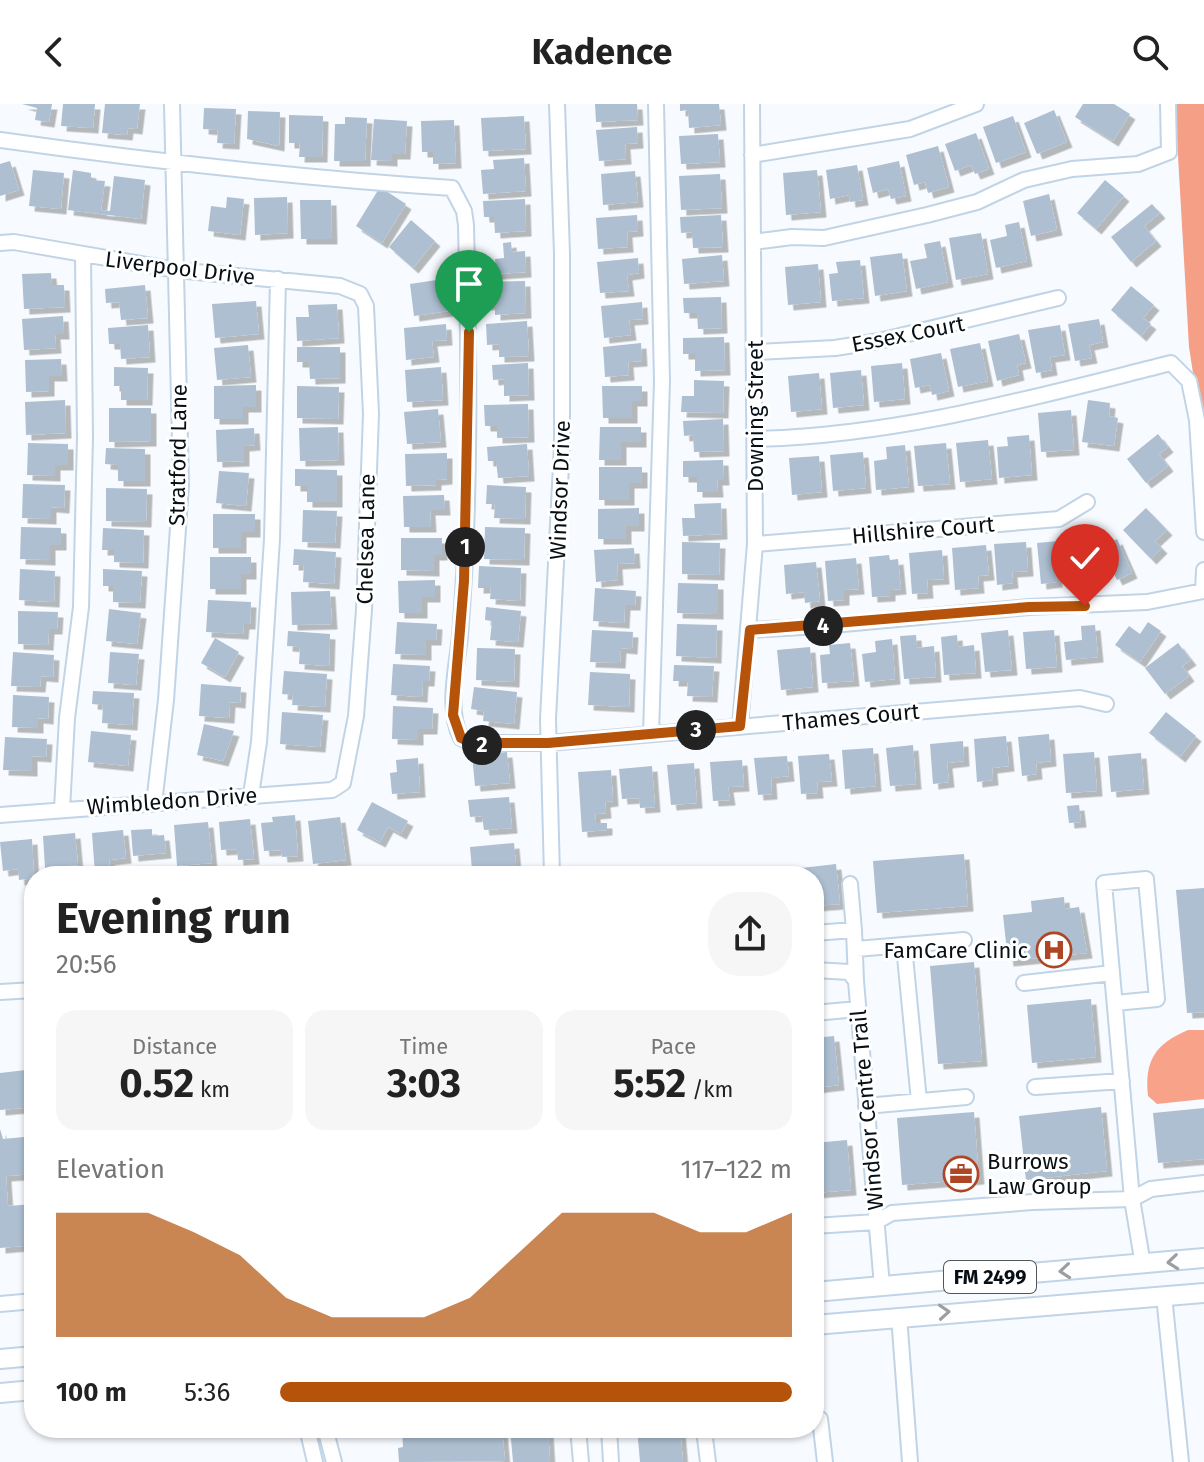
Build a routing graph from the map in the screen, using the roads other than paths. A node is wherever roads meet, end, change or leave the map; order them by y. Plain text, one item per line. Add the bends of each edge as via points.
1 (172, 104) edge
2 (557, 104) edge
3 (656, 104) edge
4 (752, 104) edge
5 (976, 104) edge
6 (1168, 104) edge
7 (0, 140) edge
8 (752, 155) junction
9 (174, 165) junction
10 (753, 242) junction
11 (0, 243) edge
12 (83, 256) junction
13 (176, 270) junction
14 (278, 279) junction
15 (360, 294) joint
16 (1058, 298) dead end
17 (755, 352) junction
18 (755, 439) junction
19 (1087, 502) dead end
20 (1204, 532) edge
21 (755, 544) junction
22 (1204, 570) edge
23 (750, 630) junction
24 (1106, 704) dead end
25 (740, 726) junction
26 (651, 734) junction
27 (548, 743) junction
28 (343, 783) joint
29 (251, 795) junction
30 (154, 804) junction
31 (62, 809) junction
32 (0, 815) edge
33 (552, 866) edge
34 (850, 884) dead end
35 (854, 930) junction
36 (824, 932) edge
37 (964, 940) dead end
38 (904, 946) junction
39 (856, 949) junction
40 (824, 971) edge
41 (1112, 973) junction
42 (856, 981) junction
43 (1024, 983) dead end
44 (24, 991) edge
45 (0, 992) edge
46 (1115, 1003) junction
47 (858, 1009) junction
48 (824, 1012) edge
49 (1122, 1081) junction
50 (1035, 1087) dead end
51 (966, 1097) dead end
52 (919, 1101) junction
53 (866, 1106) junction
54 (1204, 1183) edge
55 (1132, 1199) junction
56 (876, 1222) junction
57 (824, 1225) edge
58 (1204, 1258) edge
59 (1143, 1265) junction
60 (882, 1286) junction
61 (824, 1291) edge
62 (1204, 1293) edge
63 (1164, 1296) junction
64 (24, 1302) edge
65 (0, 1304) edge
66 (899, 1316) junction
67 (824, 1324) edge
68 (24, 1357) edge
69 (0, 1359) edge
70 (24, 1391) edge
71 (0, 1393) edge
72 (309, 1438) edge
73 (328, 1438) edge
74 (579, 1438) edge
75 (610, 1438) edge
76 (705, 1438) edge
77 (822, 1438) edge
78 (315, 1462) edge
79 (334, 1462) edge
80 (581, 1462) edge
81 (611, 1462) edge
82 (708, 1462) edge
83 (825, 1462) edge
84 (910, 1462) edge
85 (1181, 1462) edge

1 - 9 street, Stratford Lane
2 - 27 street, Windsor Drive via 562,446
3 - 26 street via 662,411
4 - 8 street, Downing Street
5 - 8 street via 910,129
6 - 10 street via 1169,152 1138,164 1060,171 1024,180 977,202 824,238
7 - 9 street
8 - 10 street, Downing Street
9 - 13 street, Stratford Lane
9 - 27 street, Thames Court via 452,188 466,225 469,332 464,581 453,715 461,738 472,743
10 - 17 street, Downing Street
11 - 12 street, Liverpool Drive
12 - 13 street, Liverpool Drive
12 - 31 street via 81,607
13 - 14 street, Liverpool Drive
13 - 30 street, Stratford Lane via 181,485
14 - 15 street, Liverpool Drive via 340,286
14 - 29 street via 272,539
15 - 28 street, Chelsea Lane via 366,306 371,414 356,716
16 - 17 street, Essex Court via 879,341
17 - 18 street, Downing Street
18 - 20 street via 878,429 1008,404 1171,363 1189,381 1197,420
18 - 21 street, Downing Street
19 - 21 street, Hillshire Court via 1059,519
21 - 23 street, Downing Street
22 - 23 street via 1203,591 1147,602
23 - 25 street, Downing Street
24 - 25 street, Thames Court via 1080,698
25 - 26 street, Thames Court
26 - 27 street, Thames Court
27 - 33 street, Windsor Drive
28 - 29 street, Wimbledon Drive via 332,790
29 - 30 street, Wimbledon Drive
30 - 31 street, Wimbledon Drive
31 - 32 street, Wimbledon Drive
34 - 35 street
35 - 36 street
35 - 39 street
37 - 38 street
38 - 39 street
38 - 52 street
39 - 42 street
40 - 42 street, Windsor Centre Trail via 849,972
41 - 43 street
41 - 46 street
41 - 46 street via 1104,883 1146,879 1157,999
42 - 47 street, Windsor Centre Trail
44 - 45 street
46 - 49 street
47 - 48 street
47 - 53 street, Windsor Centre Trail
49 - 50 street
49 - 55 street
51 - 52 street
52 - 53 street
53 - 56 street, Windsor Centre Trail
54 - 55 street via 1151,1189
55 - 56 street via 892,1213
55 - 59 street
56 - 57 street
56 - 60 street, Windsor Centre Trail
58 -> 59 main road, FM 2499
59 -> 60 main road, FM 2499
60 - 61 main road, FM 2499
62 - 63 main road, FM 2499
66 -> 63 main road, FM 2499
63 - 85 street
64 - 65 street
66 - 67 main road, FM 2499
66 - 84 street
68 - 69 main road
70 - 71 main road
72 - 78 street
73 - 79 street
74 - 80 street
75 - 81 street
76 - 82 street
77 - 83 street

